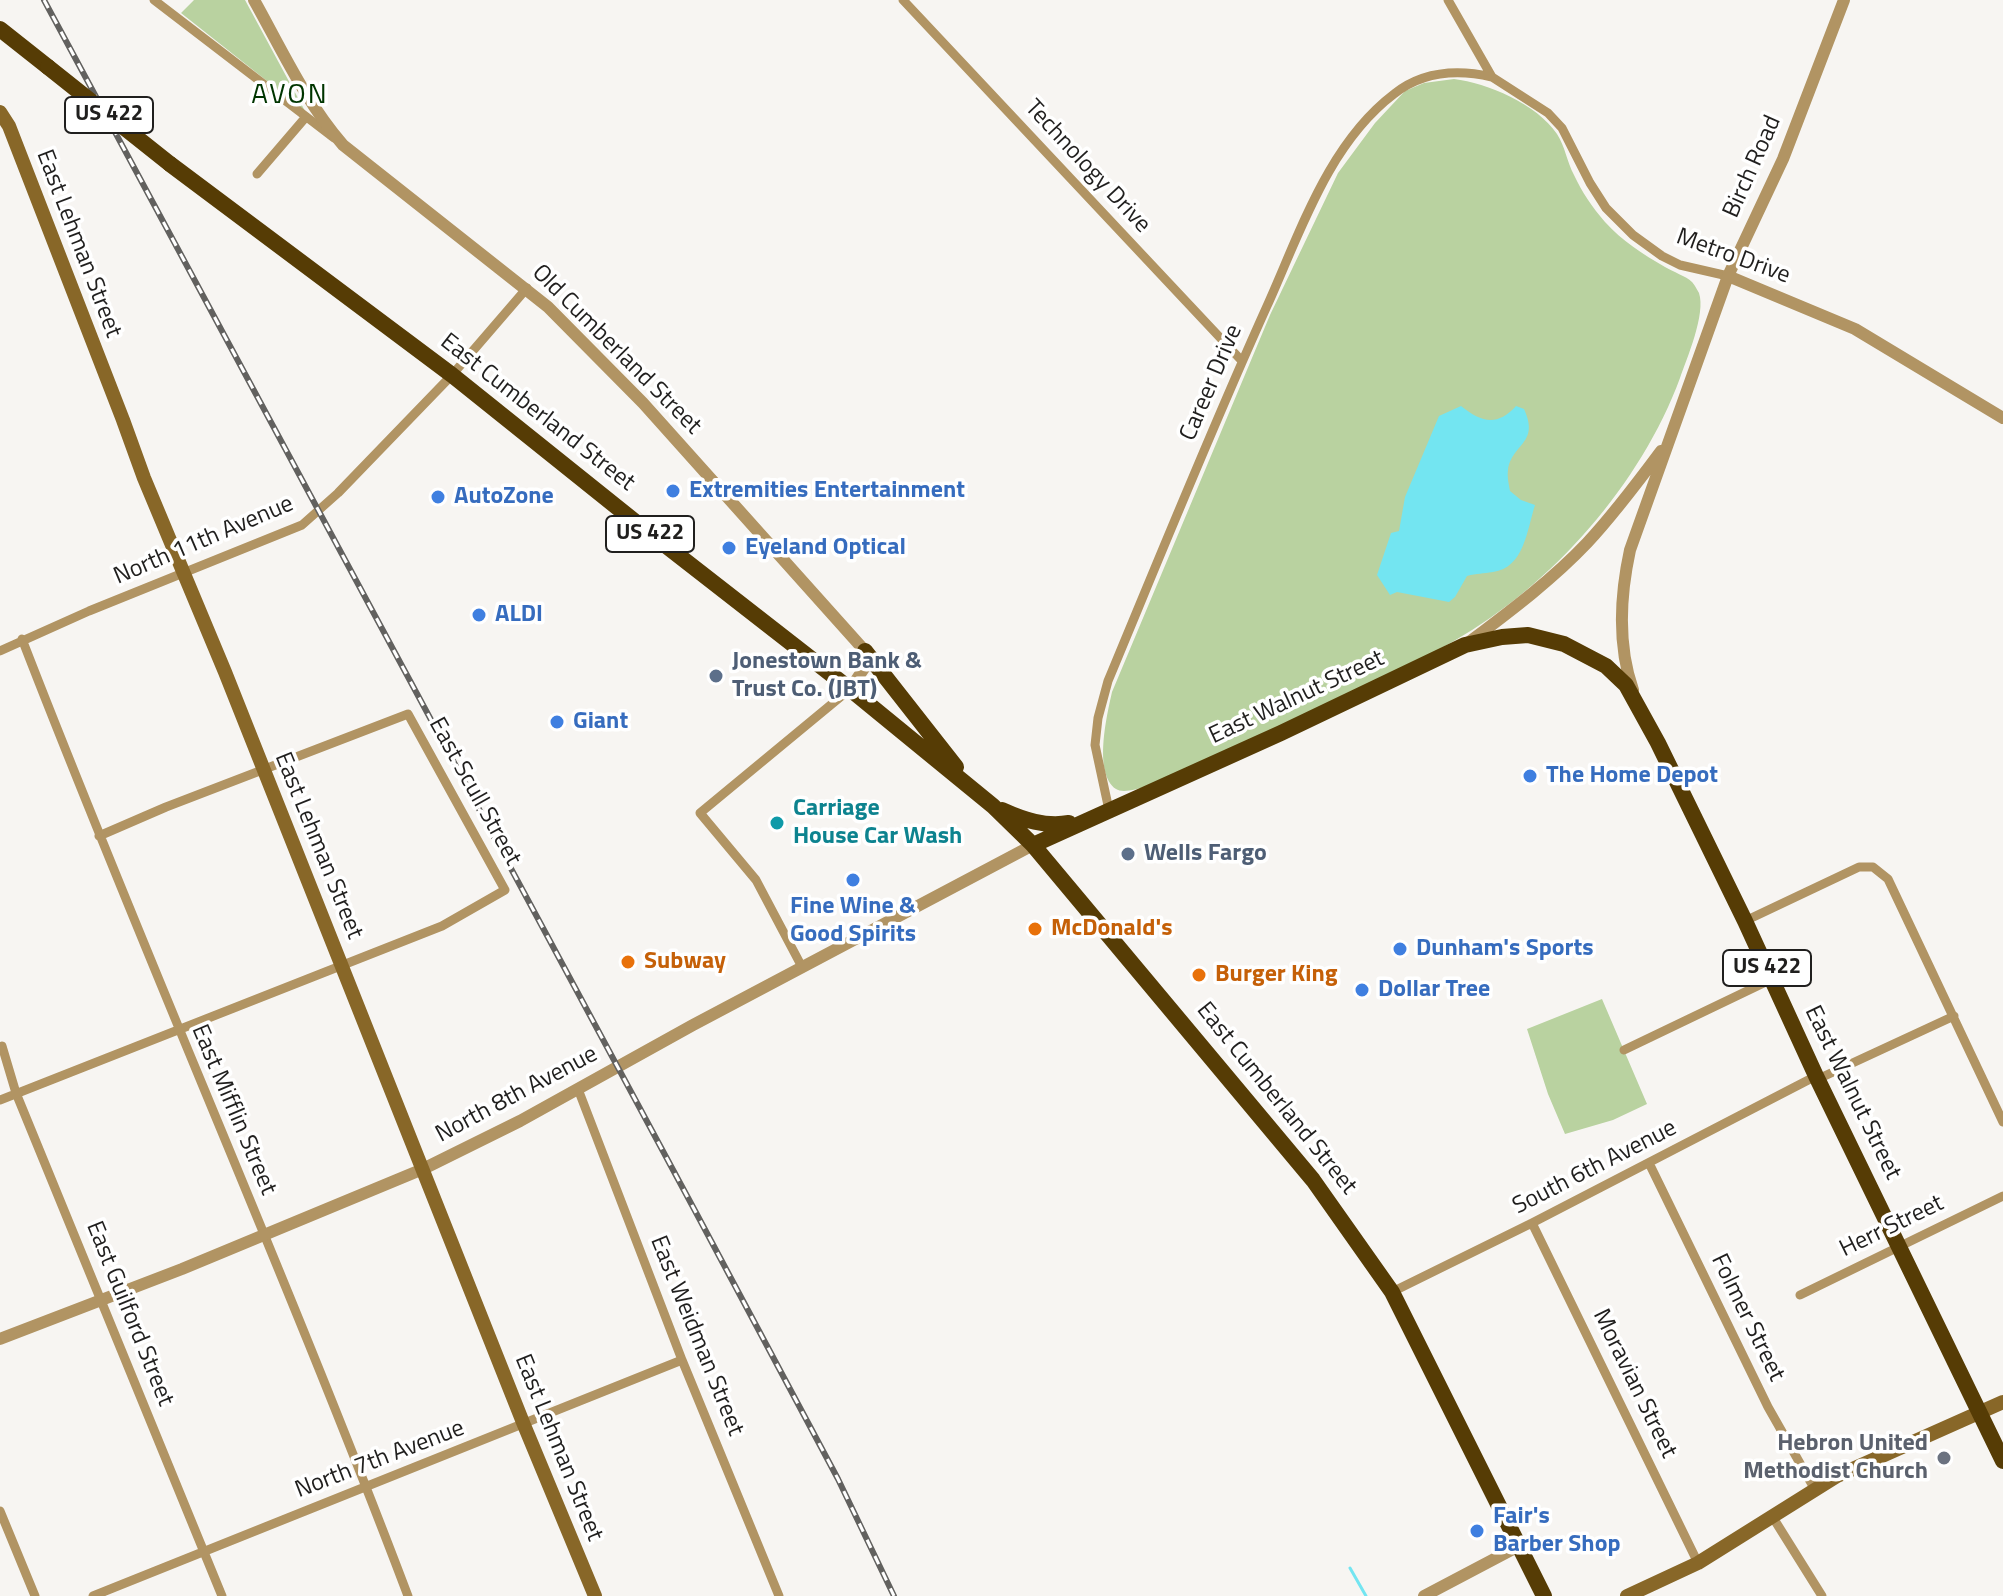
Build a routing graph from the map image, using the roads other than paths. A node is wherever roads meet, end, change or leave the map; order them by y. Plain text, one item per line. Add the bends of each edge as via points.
1 (154, 0) edge
2 (254, 0) edge
3 (903, 0) edge
4 (1448, 0) edge
5 (1844, 0) edge
6 (0, 29) edge
7 (1492, 77) junction
8 (0, 112) edge
9 (305, 118) junction
10 (343, 145) junction
11 (257, 174) dead end
12 (1728, 276) junction
13 (527, 288) junction
14 (1242, 361) junction
15 (452, 375) junction
16 (2003, 418) edge
17 (1668, 442) junction
18 (185, 574) junction
19 (22, 639) junction
20 (1465, 645) junction
21 (0, 651) edge
22 (865, 651) junction
23 (850, 689) junction
24 (1639, 705) junction
25 (264, 770) junction
26 (974, 790) junction
27 (993, 806) junction
28 (1109, 810) junction
29 (1086, 819) junction
30 (99, 836) junction
31 (1033, 845) junction
32 (1745, 921) junction
33 (343, 965) junction
34 (802, 967) junction
35 (1772, 979) junction
36 (1954, 1016) junction
37 (178, 1030) junction
38 (2, 1046) dead end
39 (1624, 1050) dead end
40 (1817, 1078) junction
41 (578, 1089) junction
42 (16, 1093) junction
43 (0, 1100) edge
44 (2003, 1122) edge
45 (1649, 1163) junction
46 (423, 1169) junction
47 (2003, 1196) edge
48 (1532, 1223) junction
49 (264, 1236) junction
50 (1899, 1244) junction
51 (1392, 1292) junction
52 (1800, 1295) dead end
53 (102, 1300) junction
54 (0, 1339) edge
55 (682, 1360) junction
56 (2003, 1402) edge
57 (1978, 1412) junction
58 (524, 1425) junction
59 (2003, 1461) edge
60 (365, 1487) junction
61 (1814, 1488) junction
62 (0, 1511) edge
63 (1772, 1516) junction
64 (1517, 1547) junction
65 (203, 1551) junction
66 (1698, 1563) junction
67 (35, 1596) edge
68 (93, 1596) edge
69 (222, 1596) edge
70 (408, 1596) edge
71 (595, 1596) edge
72 (779, 1596) edge
73 (1424, 1596) edge
74 (1544, 1596) edge
75 (1551, 1596) edge
76 (1627, 1596) edge
77 (1822, 1596) edge

1 - 9 street, Old Cumberland Street
2 - 10 street via 295,77
3 - 14 street, Technology Drive
4 - 7 street, Metro Drive
5 - 12 street, Birch Road via 1783,159
6 - 15 highway, East Cumberland Street / US 422, bridge
7 - 12 street, Metro Drive via 1562,128 1606,208 1633,235 1680,265
7 - 14 street, Career Drive via 1468,72 1410,82 1363,124 1328,175
8 - 18 main road, East Lehman Street
9 - 10 street, Old Cumberland Street
9 - 11 street
10 - 13 street, Old Cumberland Street
12 - 16 street, Metro Drive via 1855,329
12 - 17 street, Birch Road
13 - 15 street, North 11th Avenue
13 - 22 street, Old Cumberland Street via 643,403
14 - 28 street, Career Drive via 1108,681 1095,745
15 - 18 street, North 11th Avenue via 302,525
15 - 23 highway, East Cumberland Street / US 422
17 - 20 street, Birch Road via 1586,544
17 - 24 street, Birch Road via 1623,584 1626,670
18 - 19 street, North 11th Avenue
18 - 25 main road, East Lehman Street
19 - 21 street, North 11th Avenue
19 - 30 street, East Mifflin Street
20 - 24 highway, East Walnut Street / US 422 via 1528,635 1564,644 1606,666
20 - 28 highway, East Walnut Street / US 422
22 - 23 street via 867,664
22 - 26 highway
23 - 26 highway, East Cumberland Street / US 422
23 - 34 street via 700,813 756,880
24 - 32 highway, East Walnut Street / US 422
25 - 30 street
25 - 33 main road, East Lehman Street
25 - 33 street, East Scull Street via 408,714 505,890 442,926
26 - 27 highway, East Cumberland Street / US 422
27 - 29 highway, US 422 via 1047,824
27 - 31 highway, East Cumberland Street / US 422
28 - 29 highway, East Walnut Street / US 422
29 - 31 highway, East Walnut Street
30 - 37 street, East Mifflin Street
31 - 34 street, North 8th Avenue
31 - 51 highway, East Cumberland Street / US 422 via 1313,1180
32 - 35 highway, East Walnut Street / US 422
32 - 36 street via 1859,867 1873,867 1888,879
33 - 37 street
33 - 46 main road, East Lehman Street
34 - 41 street, North 8th Avenue
35 - 39 street
35 - 40 highway, East Walnut Street / US 422
36 - 40 street, South 6th Avenue
36 - 44 street
37 - 42 street
37 - 49 street, East Mifflin Street
38 - 42 street, East Guilford Street
40 - 45 street, South 6th Avenue
40 - 50 highway, East Walnut Street / US 422
41 - 46 street, North 8th Avenue
41 - 55 street, East Weidman Street
42 - 43 street
42 - 53 street, East Guilford Street
45 - 48 street, South 6th Avenue
45 - 61 street, Folmer Street via 1768,1407
46 - 49 street, North 8th Avenue
46 - 58 main road, East Lehman Street
47 - 50 street, Herr Street
48 - 51 street, South 6th Avenue
48 - 66 street, Moravian Street
49 - 53 street, North 8th Avenue
49 - 60 street, East Mifflin Street
50 - 52 street, Herr Street
50 - 57 highway, East Walnut Street / US 422
51 - 64 highway, East Cumberland Street / US 422
53 - 54 street, North 8th Avenue
53 - 65 street, East Guilford Street
55 - 58 street, North 7th Avenue
55 - 72 street, East Weidman Street
56 - 57 main road
57 - 59 highway, East Walnut Street / US 422
57 - 61 main road
58 - 60 street, North 7th Avenue
58 - 71 main road, East Lehman Street
60 - 65 street, North 7th Avenue
60 - 70 street, East Mifflin Street
61 - 63 main road
62 - 67 street
63 - 66 main road
63 - 77 street
64 - 73 street
64 - 74 highway, East Cumberland Street / US 422
64 - 75 highway via 1529,1553
65 - 68 street, North 7th Avenue
65 - 69 street, East Guilford Street
66 - 76 main road

